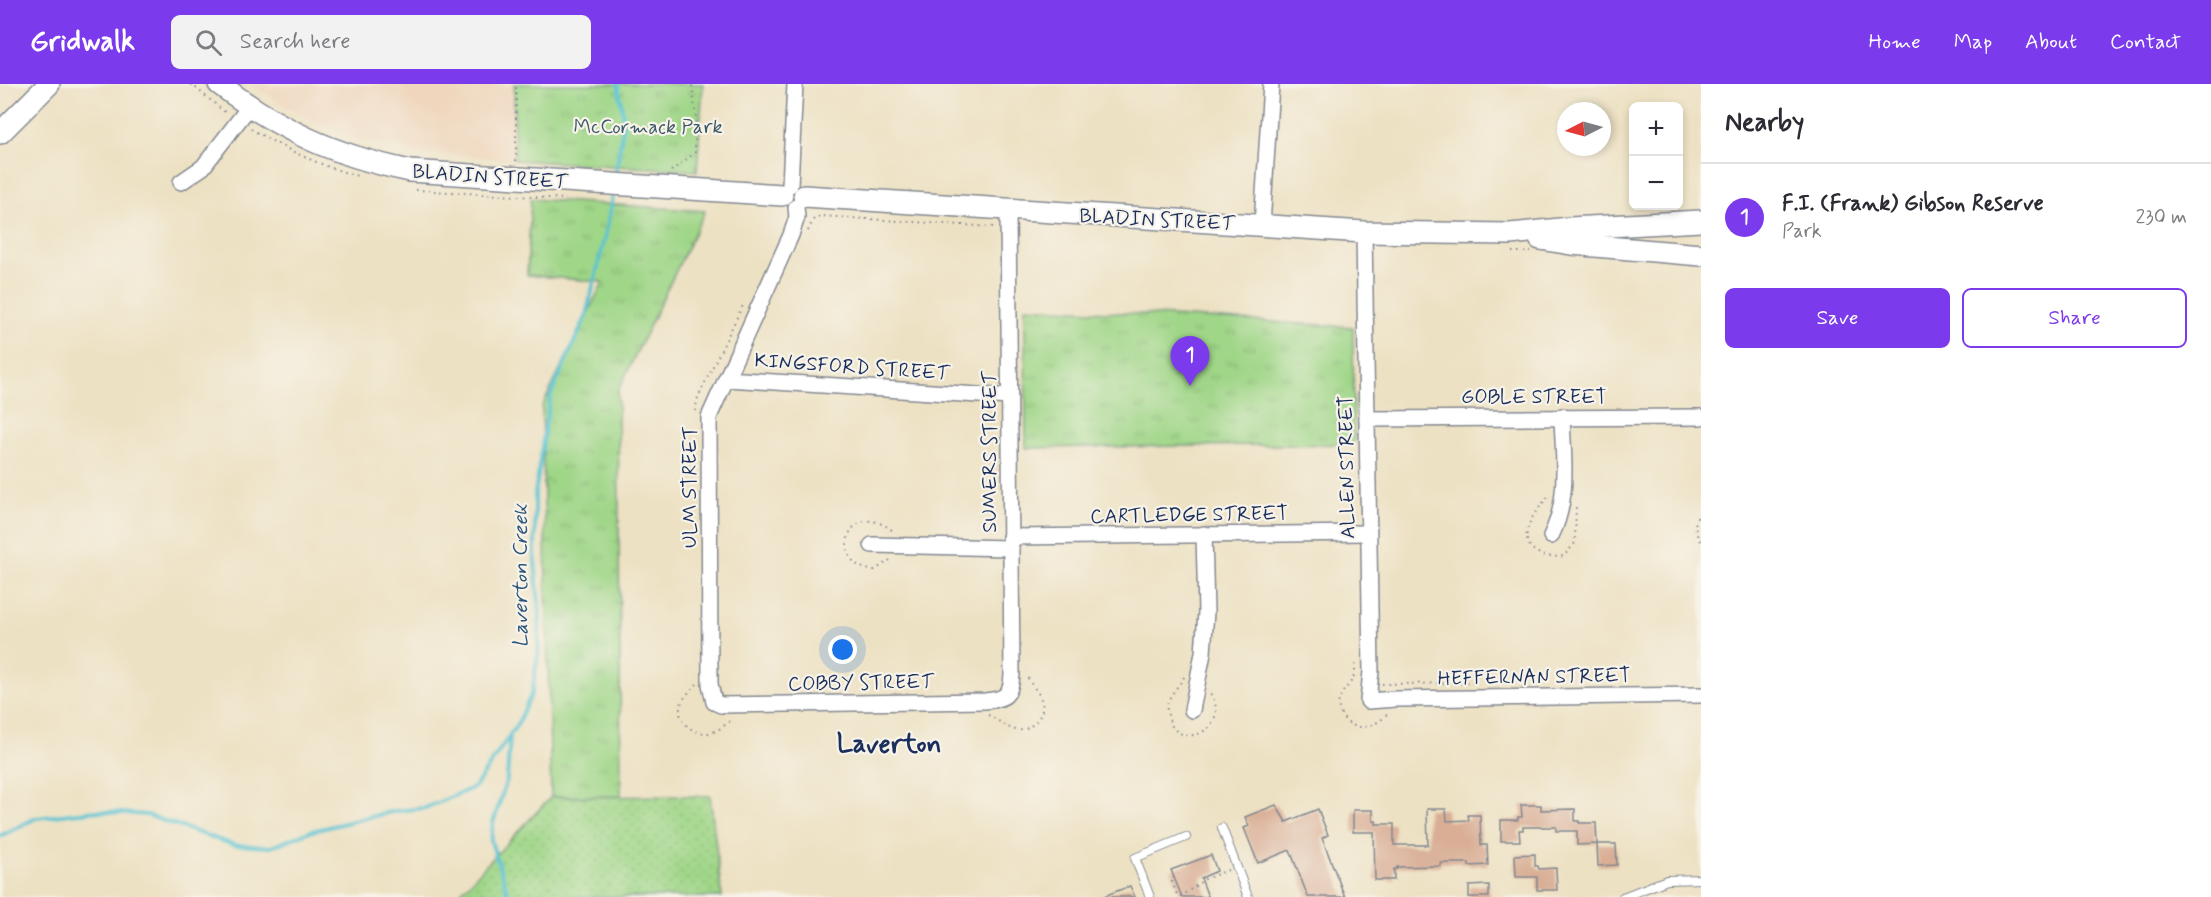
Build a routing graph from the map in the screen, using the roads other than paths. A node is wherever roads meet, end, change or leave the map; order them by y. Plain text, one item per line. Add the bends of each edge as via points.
1 (49, 84) edge
2 (219, 84) edge
3 (795, 84) edge
4 (1271, 84) edge
5 (249, 107) junction
6 (0, 133) edge
7 (181, 182) dead end
8 (793, 196) junction
9 (1008, 218) junction
10 (1701, 220) edge
11 (1262, 225) junction
12 (1364, 232) junction
13 (1509, 243) junction
14 (1701, 255) edge
15 (726, 379) junction
16 (1010, 397) junction
17 (1563, 416) junction
18 (1701, 417) edge
19 (1366, 419) junction
20 (1367, 533) junction
21 (1204, 534) junction
22 (1551, 536) dead end
23 (1011, 542) junction
24 (872, 545) dead end
25 (1007, 694) joint
26 (1701, 695) edge
27 (1368, 701) joint
28 (710, 706) joint
29 (1192, 710) dead end
30 (1222, 828) dead end
31 (1186, 837) dead end
32 (1701, 879) edge
33 (1150, 897) edge
34 (1248, 897) edge
35 (1623, 897) edge

1 - 6 street
2 - 5 street, BLADIN STREET
3 - 8 street, ULM STREET
4 - 11 street
5 - 7 street via 203,167
5 - 8 street, BLADIN STREET via 309,140 357,158 410,171 573,182 669,179
8 - 9 street, BLADIN STREET
8 - 15 street, ULM STREET via 797,217 791,235
9 - 11 street, BLADIN STREET
9 - 16 street, SUMERS STREET
10 - 13 street, BLADIN STREET via 1570,228
11 - 12 street, BLADIN STREET
12 - 13 street, BLADIN STREET
12 - 19 street, ALLEN STREET
13 - 14 street, BLADIN STREET via 1571,243
15 - 16 street, KINGSFORD STREET
15 - 28 street, ULM STREET via 709,417
16 - 23 street, SUMERS STREET
17 - 18 street, GOBLE STREET
17 - 19 street, GOBLE STREET
17 - 22 street via 1564,497
19 - 20 street, ALLEN STREET
20 - 21 street, CARTLEDGE STREET
20 - 27 street, ALLEN STREET via 1371,671
21 - 23 street, CARTLEDGE STREET
21 - 29 street via 1206,612
23 - 24 street, CARTLEDGE STREET
23 - 25 street, SUMERS STREET via 1012,685
25 - 28 street, COBBY STREET via 985,701
26 - 27 street, HEFFERNAN STREET
30 - 34 lane
31 - 33 lane via 1136,858
32 - 35 lane via 1668,880

